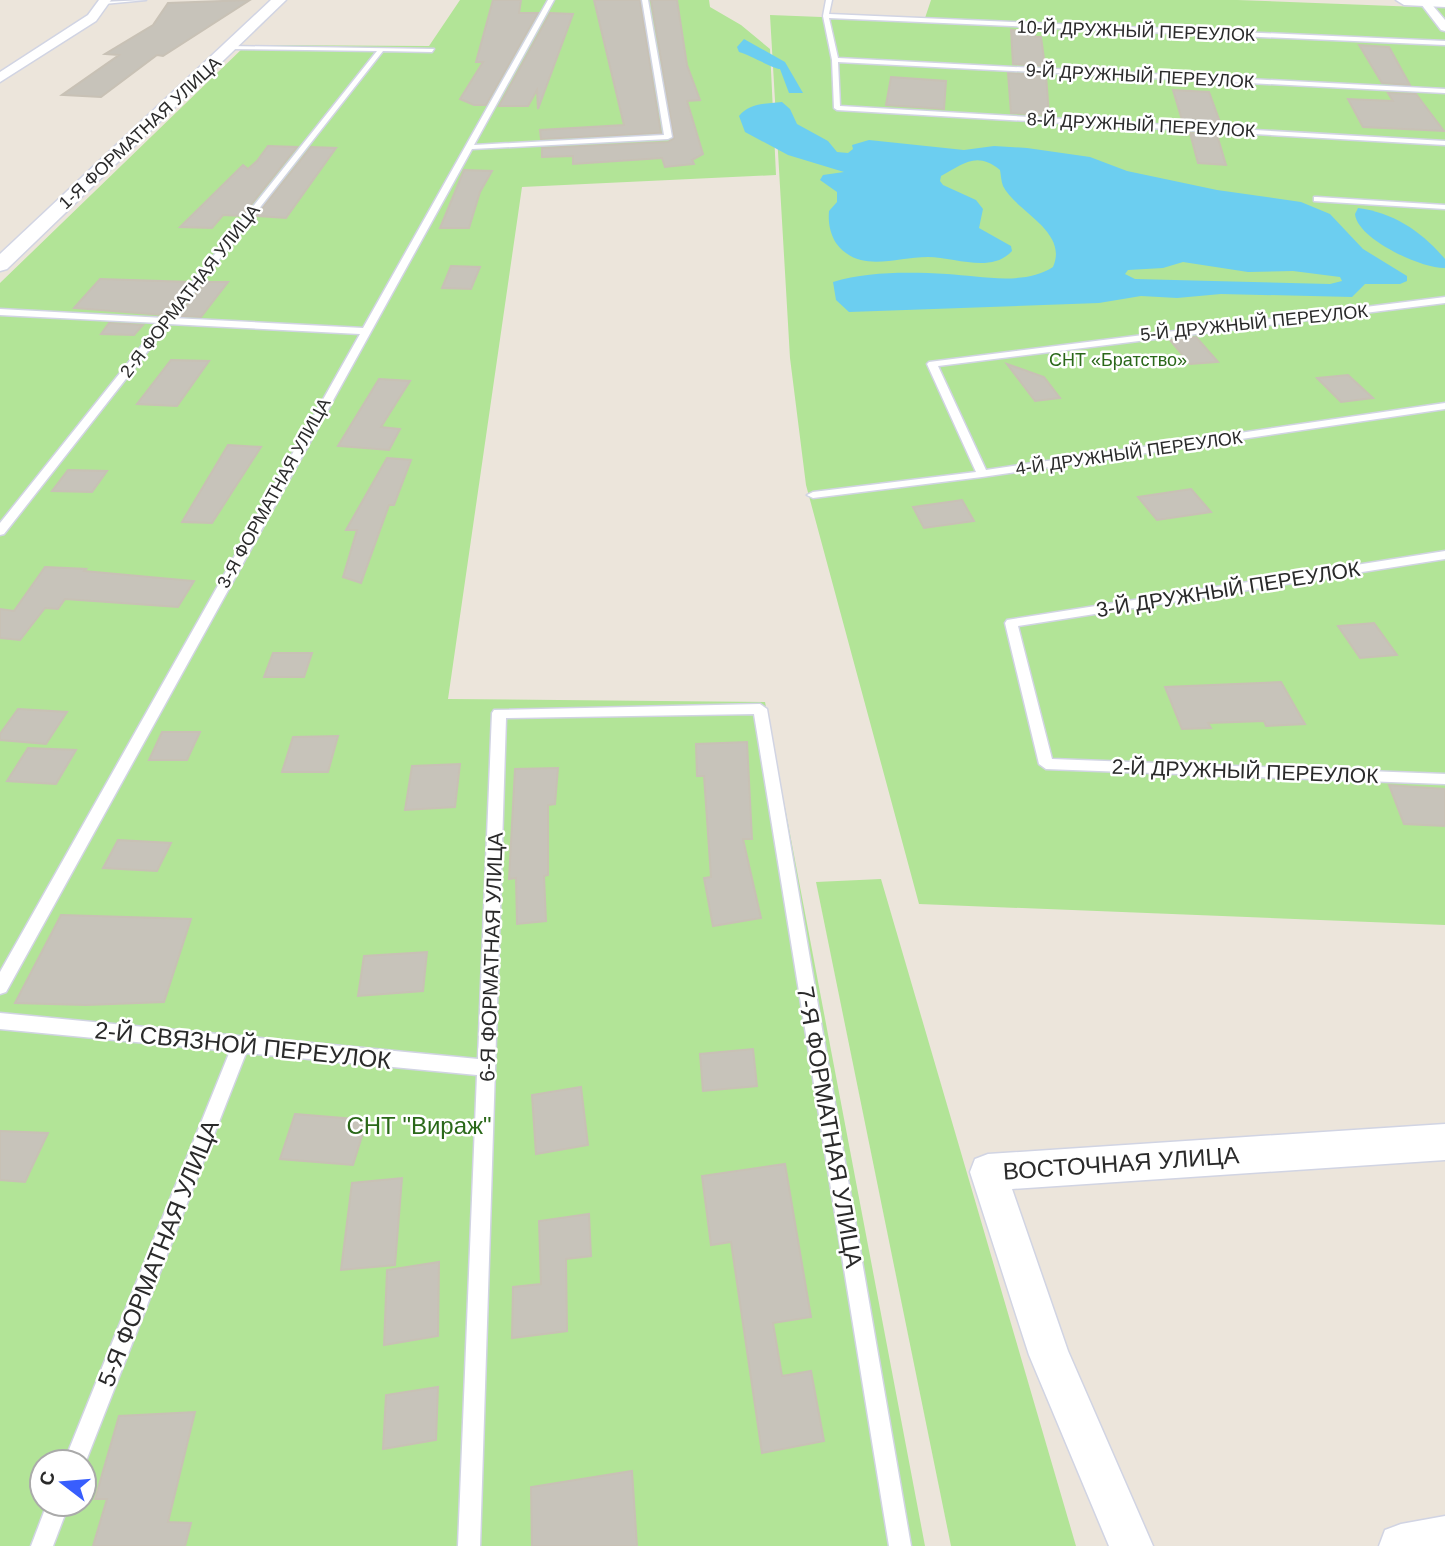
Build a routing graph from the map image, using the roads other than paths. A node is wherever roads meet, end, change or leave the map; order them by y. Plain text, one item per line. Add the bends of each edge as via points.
1 (143, 0) edge
2 (279, 0) edge
3 (551, 0) edge
4 (645, 0) edge
5 (829, 0) edge
6 (1404, 0) edge
7 (104, 1) edge
8 (1423, 1) edge
9 (1445, 2) edge
10 (826, 16) junction
11 (1445, 27) edge
12 (1445, 43) edge
13 (231, 47) junction
14 (432, 50) dead end
15 (380, 51) junction
16 (835, 60) junction
17 (0, 78) edge
18 (1445, 91) edge
19 (1445, 143) edge
20 (468, 147) junction
21 (1317, 199) dead end
22 (1445, 207) edge
23 (0, 265) edge
24 (1445, 300) edge
25 (0, 313) edge
26 (168, 320) junction
27 (364, 331) junction
28 (1445, 407) edge
29 (982, 474) junction
30 (813, 495) dead end
31 (0, 531) edge
32 (1445, 555) edge
33 (760, 709) joint
34 (1046, 764) joint
35 (1445, 779) edge
36 (0, 987) edge
37 (0, 1021) edge
38 (241, 1045) junction
39 (487, 1068) junction
40 (1445, 1142) edge
41 (81, 1448) edge
42 (53, 1518) edge
43 (1445, 1538) edge
44 (42, 1546) edge
45 (469, 1546) edge
46 (900, 1546) edge
47 (1131, 1546) edge
48 (1401, 1546) edge

1 - 7 lane
2 - 13 street, 1-Я ФОРМАТНАЯ УЛИЦА
3 - 20 lane, 3-Я ФОРМАТНАЯ УЛИЦА
4 - 20 lane via 668,137
5 - 10 lane
6 - 8 main road
7 - 17 street via 92,18
8 - 9 main road
8 - 11 street
10 - 12 lane, 10-Й ДРУЖНЫЙ ПЕРЕУЛОК
10 - 16 lane
13 - 15 lane
13 - 23 street, 1-Я ФОРМАТНАЯ УЛИЦА
14 - 15 lane
15 - 26 lane, 2-Я ФОРМАТНАЯ УЛИЦА
16 - 18 lane, 9-Й ДРУЖНЫЙ ПЕРЕУЛОК
16 - 19 lane, 8-Й ДРУЖНЫЙ ПЕРЕУЛОК via 837,108
20 - 27 lane, 3-Я ФОРМАТНАЯ УЛИЦА
21 - 22 lane
24 - 29 lane, 5-Й ДРУЖНЫЙ ПЕРЕУЛОК via 932,364
25 - 26 lane
26 - 27 lane
26 - 31 lane, 2-Я ФОРМАТНАЯ УЛИЦА
27 - 36 lane, 3-Я ФОРМАТНАЯ УЛИЦА
28 - 29 lane, 4-Й ДРУЖНЫЙ ПЕРЕУЛОК
29 - 30 lane, 4-Й ДРУЖНЫЙ ПЕРЕУЛОК
32 - 34 lane, 3-Й ДРУЖНЫЙ ПЕРЕУЛОК via 1012,623
33 - 39 lane, 6-Я ФОРМАТНАЯ УЛИЦА via 499,713
33 - 46 lane, 7-Я ФОРМАТНАЯ УЛИЦА
34 - 35 lane, 2-Й ДРУЖНЫЙ ПЕРЕУЛОК
37 - 38 lane, 2-Й СВЯЗНОЙ ПЕРЕУЛОК
38 - 39 lane, 2-Й СВЯЗНОЙ ПЕРЕУЛОК
38 - 41 lane, 5-Я ФОРМАТНАЯ УЛИЦА
39 - 45 lane, 6-Я ФОРМАТНАЯ УЛИЦА
40 - 47 street, ВОСТОЧНАЯ УЛИЦА via 988,1172 1049,1355
42 - 44 lane
43 - 48 street

